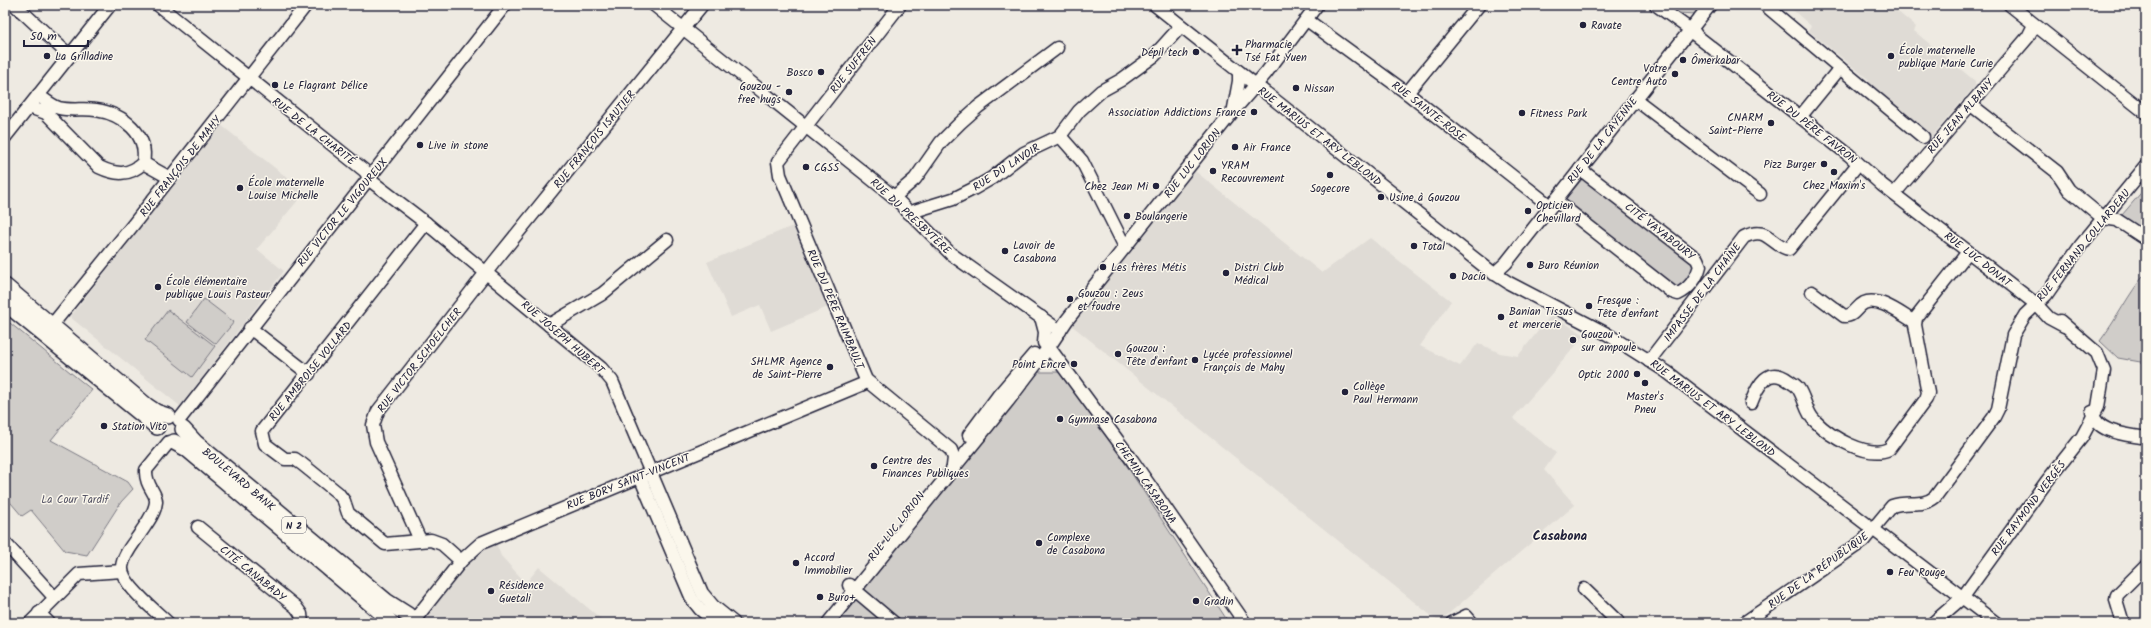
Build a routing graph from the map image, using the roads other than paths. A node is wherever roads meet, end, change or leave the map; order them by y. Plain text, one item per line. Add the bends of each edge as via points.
1 (15, 5) edge
2 (110, 5) edge
3 (158, 5) edge
4 (306, 5) edge
5 (505, 5) edge
6 (654, 5) edge
7 (702, 5) edge
8 (900, 5) edge
9 (1155, 5) edge
10 (1317, 5) edge
11 (1656, 5) edge
12 (1710, 5) edge
13 (1765, 5) edge
14 (2010, 5) edge
15 (1476, 6) edge
16 (1306, 20) junction
17 (2034, 25) junction
18 (1182, 26) junction
19 (684, 28) junction
20 (1689, 30) junction
21 (1057, 48) dead end
22 (70, 56) junction
23 (1840, 68) junction
24 (1239, 72) junction
25 (248, 79) junction
26 (1256, 85) junction
27 (1407, 93) junction
28 (38, 95) junction
29 (1635, 99) junction
30 (1970, 104) junction
31 (29, 107) junction
32 (70, 109) junction
33 (1234, 110) junction
34 (2146, 113) edge
35 (1800, 117) junction
36 (57, 124) junction
37 (806, 125) junction
38 (1060, 136) junction
39 (5, 137) edge
40 (1923, 137) dead end
41 (1856, 161) junction
42 (143, 163) junction
43 (2146, 166) edge
44 (1580, 169) junction
45 (369, 177) junction
46 (170, 178) junction
47 (1896, 192) junction
48 (1760, 194) dead end
49 (894, 197) junction
50 (1553, 203) junction
51 (908, 213) junction
52 (2103, 218) junction
53 (426, 223) junction
54 (2146, 239) edge
55 (667, 240) dead end
56 (1125, 247) junction
57 (1968, 252) junction
58 (486, 272) junction
59 (1494, 274) junction
60 (5, 286) edge
61 (1812, 292) dead end
62 (5, 304) edge
63 (2036, 304) junction
64 (1041, 317) junction
65 (1916, 322) junction
66 (52, 325) junction
67 (549, 325) junction
68 (250, 328) junction
69 (1058, 329) junction
70 (1047, 345) junction
71 (1649, 361) junction
72 (308, 374) junction
73 (866, 380) junction
74 (1751, 403) dead end
75 (2093, 418) junction
76 (177, 422) junction
77 (157, 428) junction
78 (2146, 432) edge
79 (2146, 438) edge
80 (171, 442) junction
81 (953, 454) junction
82 (953, 466) junction
83 (645, 475) junction
84 (198, 527) dead end
85 (1873, 530) junction
86 (420, 540) junction
87 (5, 543) edge
88 (461, 561) junction
89 (2146, 566) edge
90 (122, 572) junction
91 (852, 588) junction
92 (1584, 589) dead end
93 (54, 597) junction
94 (1963, 597) junction
95 (39, 613) junction
96 (415, 619) edge
97 (30, 623) edge
98 (49, 623) edge
99 (168, 623) edge
100 (302, 623) edge
101 (391, 623) edge
102 (395, 623) edge
103 (716, 623) edge
104 (734, 623) edge
105 (818, 623) edge
106 (828, 623) edge
107 (894, 623) edge
108 (1245, 623) edge
109 (1452, 623) edge
110 (1472, 623) edge
111 (1619, 623) edge
112 (1744, 623) edge
113 (1932, 623) edge
114 (1996, 623) edge
115 (2123, 623) edge

1 - 22 street
2 - 22 street
3 - 25 street, RUE DE LA CHARITÉ
4 - 25 street, RUE FRANÇOIS DE MAHY
5 - 45 street, RUE VICTOR LE VIGOUREUX
6 - 19 street, RUE DU PRESBYTÈRE
7 - 19 street, RUE FRANÇOIS ISAUTIER
8 - 37 street, RUE SUFFREN
9 - 18 street, RUE MARIUS ET ARY LEBLOND
10 - 16 street, RUE LUC LORION
11 - 20 street, RUE DU PÈRE FAVRON
12 - 20 street, RUE DE LA CAYENNE
13 - 23 street
14 - 17 street
15 - 27 street
16 - 26 street, RUE LUC LORION
16 - 27 street, RUE SAINTE-ROSE
17 - 30 street, RUE JEAN ALBANY via 2028,37
17 - 34 street
18 - 24 street, RUE MARIUS ET ARY LEBLOND
18 - 38 street, RUE DU LAVOIR via 1154,56 1121,80 1100,91 1079,111
19 - 37 street, RUE DU PRESBYTÈRE
19 - 58 street, RUE FRANÇOIS ISAUTIER
20 - 29 street, RUE DE LA CAYENNE
20 - 35 street, RUE DU PÈRE FAVRON
21 - 49 street via 960,123 941,142 915,179
22 - 28 street
23 - 35 street
23 - 40 street
24 - 26 street, RUE MARIUS ET ARY LEBLOND
24 - 33 street
25 - 45 street, RUE DE LA CHARITÉ via 365,171
25 - 46 street, RUE FRANÇOIS DE MAHY
26 - 33 street, RUE LUC LORION
26 - 59 street, RUE MARIUS ET ARY LEBLOND
27 - 50 street, RUE SAINTE-ROSE
28 - 31 street
28 - 32 street via 59,108
29 - 44 street, RUE DE LA CAYENNE
29 - 48 street
30 - 47 street, RUE JEAN ALBANY
30 - 52 street via 2058,172 2066,187
31 - 36 street via 46,113
31 - 39 street
32 - 36 street via 59,117
32 - 42 street via 98,110 132,126 145,147
33 - 56 street, RUE LUC LORION
35 - 41 street, RUE DU PÈRE FAVRON
36 - 42 street via 99,168 108,172 127,174
37 - 49 street, RUE DU PRESBYTÈRE
37 - 73 street, RUE DU PÈRE RAIMBAULT via 778,162 780,175
38 - 51 street, RUE DU LAVOIR via 1024,153 973,189 953,199
38 - 56 street via 1082,161
41 - 47 street, RUE DU PÈRE FAVRON
41 - 71 street, IMPASSE DE LA CHAÎNE via 1789,249 1767,235 1758,233 1744,237
42 - 46 street
43 - 52 street, RUE FERNAND COLLARDEAU
44 - 50 street, RUE DE LA CAYENNE
44 - 50 street, CITÉ VAYABOURY via 1697,259 1699,273 1685,290 1678,294 1672,292
45 - 53 street, RUE DE LA CHARITÉ
45 - 68 street, RUE VICTOR LE VIGOUREUX
46 - 66 street, RUE FRANÇOIS DE MAHY
47 - 57 street, RUE LUC DONAT
49 - 51 street, RUE DU PRESBYTÈRE
50 - 59 street, RUE DE LA CAYENNE via 1506,263
51 - 64 street, RUE DU PRESBYTÈRE via 951,254
52 - 54 street via 2117,220
52 - 63 street, RUE FERNAND COLLARDEAU
53 - 58 street, RUE DE LA CHARITÉ
53 - 72 street, RUE AMBROISE VOLLARD
55 - 67 street via 602,294
56 - 69 street, RUE LUC LORION
57 - 63 street, RUE LUC DONAT
57 - 65 street via 1921,309
58 - 67 street, RUE JOSEPH HUBERT
58 - 86 street, RUE VICTOR SCHOELCHER via 378,411 373,425 376,442
59 - 71 street, RUE MARIUS ET ARY LEBLOND via 1607,334
60 - 66 main road, BOULEVARD BANK / N 2
61 - 65 street via 1844,316 1854,313 1864,303 1878,302
62 - 77 main road, N 2
63 - 75 street, RUE LUC DONAT via 2049,318 2064,326 2097,353 2104,370 2098,407
63 - 85 street, RUE FERNAND COLLARDEAU via 2013,335 1998,408 1987,427 1935,497 1923,504 1892,506
64 - 69 street, RUE DU PRESBYTÈRE
64 - 70 street
65 - 74 street via 1928,386 1926,399 1894,442 1881,452 1846,444 1814,421 1798,388 1780,375 1768,376 1753,394
66 - 76 main road, BOULEVARD BANK / N 2 via 147,406
67 - 83 street, RUE JOSEPH HUBERT via 601,368 612,381
68 - 72 street
68 - 76 street, RUE VICTOR LE VIGOUREUX
69 - 70 street, RUE LUC LORION
70 - 81 street, RUE LUC LORION via 998,396
70 - 82 street, RUE LUC LORION
70 - 108 street, CHEMIN CASABONA via 1132,460
71 - 85 street, RUE MARIUS ET ARY LEBLOND via 1734,422
72 - 86 street, RUE AMBROISE VOLLARD via 262,431 265,444 285,459 295,459 338,493 348,512 385,544
73 - 81 street, RUE DU PÈRE RAIMBAULT
73 - 83 street, RUE BORY SAINT-VINCENT via 863,384
75 - 78 street
75 - 79 street via 2105,429
75 - 94 street, RUE RAYMOND VERGÈS via 2082,437
76 - 77 main road via 160,420
76 - 80 main road via 180,437
76 - 96 main road, BOULEVARD BANK / N 2 via 196,443 386,602
77 - 80 main road, N 2 via 158,436
80 - 90 street via 146,470 147,483 155,495 156,502 150,519 126,556
80 - 101 main road, BOULEVARD BANK / N 2 via 189,451
81 - 82 street
81 - 91 street, RUE LUC LORION
82 - 91 street, RUE LUC LORION
83 - 88 street, RUE BORY SAINT-VINCENT via 481,543
83 - 103 street, RUE JOSEPH HUBERT via 692,599
83 - 104 street, RUE JOSEPH HUBERT via 702,593
84 - 100 street, CITÉ CANABADY via 296,607
85 - 94 street, RUE MARIUS ET ARY LEBLOND
85 - 112 street, RUE DE LA RÉPUBLIQUE via 1863,541
86 - 88 street via 442,544
87 - 93 street
88 - 96 street, RUE BORY SAINT-VINCENT
89 - 115 street via 2117,595
90 - 93 street via 79,574
90 - 99 street via 128,584
91 - 105 street, RUE LUC LORION
91 - 106 street, RUE LUC LORION
91 - 107 street
92 - 111 street
93 - 95 street
94 - 113 street, RUE RAYMOND VERGÈS
94 - 114 street, RUE MARIUS ET ARY LEBLOND
95 - 97 street
95 - 98 street
96 - 102 main road via 400,617
109 - 110 street via 1466,616

